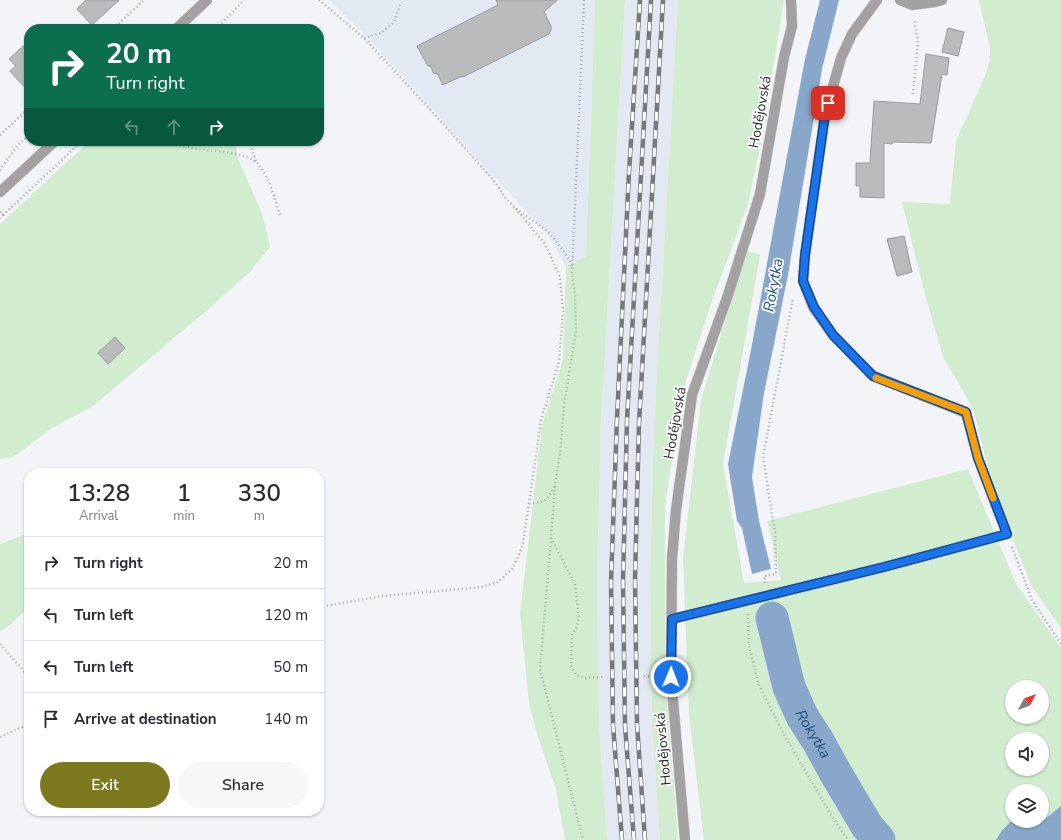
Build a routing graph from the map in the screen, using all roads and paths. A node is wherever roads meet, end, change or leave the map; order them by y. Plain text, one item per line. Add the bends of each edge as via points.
1 (144, 0) edge
2 (207, 0) edge
3 (244, 0) edge
4 (318, 0) edge
5 (584, 0) edge
6 (790, 0) edge
7 (876, 0) edge
8 (900, 0) edge
9 (942, 0) edge
10 (400, 5) dead end
11 (912, 5) junction
12 (118, 24) edge
13 (181, 24) edge
14 (221, 24) edge
15 (364, 38) junction
16 (913, 94) dead end
17 (24, 113) edge
18 (0, 135) edge
19 (24, 140) edge
20 (50, 146) edge
21 (77, 146) edge
22 (181, 146) edge
23 (251, 146) edge
24 (256, 162) junction
25 (0, 170) edge
26 (0, 192) edge
27 (515, 208) junction
28 (0, 212) edge
29 (3, 215) junction
30 (280, 215) dead end
31 (0, 218) edge
32 (572, 274) junction
33 (803, 281) junction
34 (555, 485) junction
35 (529, 504) junction
36 (1007, 534) junction
37 (551, 538) junction
38 (764, 576) dead end
39 (748, 600) junction
40 (324, 606) edge
41 (672, 619) junction
42 (0, 644) edge
43 (1061, 644) edge
44 (24, 671) edge
45 (603, 677) dead end
46 (24, 726) edge
47 (0, 737) edge
48 (583, 840) edge
49 (685, 840) edge
50 (848, 840) edge

1 - 12 path
2 - 13 street
3 - 14 path
4 - 15 path
5 - 32 path
6 - 41 street, Hodějovská via 792,26 784,57 760,194 727,298 692,395 676,510 672,558
7 - 33 street via 852,34 841,58 825,115
8 - 11 street
9 - 11 street
10 - 15 path via 394,22 381,33
11 - 16 path via 918,43
15 - 27 path via 495,182
17 - 18 path
19 - 25 path
20 - 26 street
21 - 29 path
22 - 24 path via 232,153
23 - 24 path
24 - 30 path via 269,182
27 - 32 path via 553,237 570,260
27 - 35 path via 545,244 560,277 563,311 559,362 541,420
28 - 29 path
29 - 31 path
32 - 34 path via 576,331
33 - 36 street via 814,307 833,335 873,376 966,412 978,458
33 - 38 path via 795,287 763,457 775,533 776,574
34 - 35 path via 544,501
34 - 37 path
35 - 40 path via 522,548 512,570 498,582 482,587 383,596
36 - 39 street
36 - 43 path via 1032,600
37 - 45 path via 575,584 579,618 572,635 570,666 576,674 585,678
37 - 48 path via 540,669
39 - 41 street
39 - 50 path via 749,645 758,683 782,731
41 - 49 street, Hodějovská via 671,677
42 - 44 path
46 - 47 path

